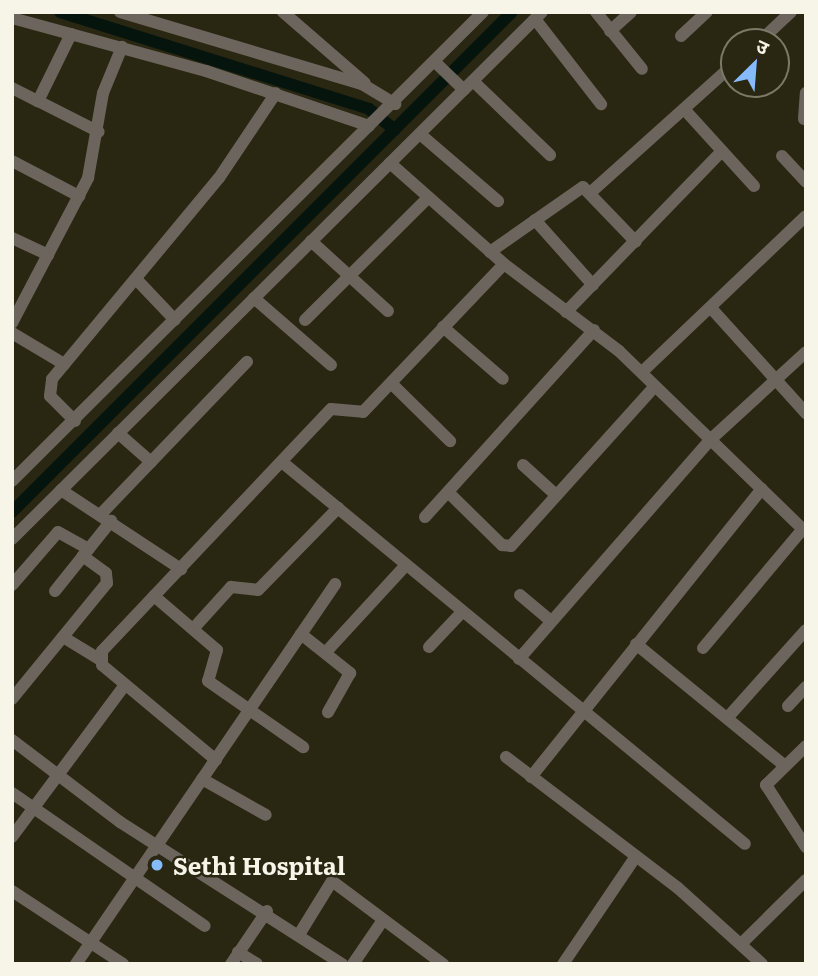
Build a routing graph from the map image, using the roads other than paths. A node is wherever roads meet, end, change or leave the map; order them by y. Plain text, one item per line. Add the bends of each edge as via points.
1 (120, 12) edge
2 (165, 12) edge
3 (283, 12) edge
4 (483, 12) edge
5 (596, 12) edge
6 (631, 12) edge
7 (707, 12) edge
8 (792, 12) edge
9 (539, 16) edge
10 (12, 18) edge
11 (156, 23) junction
12 (774, 28) edge
13 (610, 31) junction
14 (71, 34) junction
15 (681, 36) dead end
16 (122, 47) junction
17 (438, 65) junction
18 (642, 69) dead end
19 (720, 77) edge
20 (469, 85) junction
21 (12, 88) edge
22 (373, 89) junction
23 (276, 93) junction
24 (806, 93) edge
25 (38, 101) junction
26 (601, 104) dead end
27 (684, 109) junction
28 (383, 115) junction
29 (804, 119) edge
30 (99, 132) junction
31 (420, 134) junction
32 (722, 151) junction
33 (550, 155) dead end
34 (782, 156) dead end
35 (12, 162) edge
36 (390, 163) junction
37 (806, 182) edge
38 (754, 186) dead end
39 (590, 193) junction
40 (79, 196) junction
41 (428, 198) junction
42 (498, 201) dead end
43 (806, 216) edge
44 (536, 220) junction
45 (12, 237) edge
46 (311, 241) junction
47 (636, 242) junction
48 (490, 252) junction
49 (48, 256) junction
50 (504, 264) junction
51 (351, 274) junction
52 (137, 280) junction
53 (593, 285) junction
54 (254, 298) junction
55 (711, 307) junction
56 (388, 311) dead end
57 (566, 313) junction
58 (175, 320) junction
59 (304, 320) dead end
60 (12, 323) edge
61 (443, 327) junction
62 (594, 330) junction
63 (12, 333) edge
64 (806, 352) edge
65 (247, 362) dead end
66 (64, 363) junction
67 (331, 365) dead end
68 (642, 372) junction
69 (503, 379) dead end
70 (775, 379) junction
71 (391, 383) junction
72 (655, 386) junction
73 (806, 413) edge
74 (75, 421) junction
75 (118, 433) junction
76 (710, 440) junction
77 (450, 441) dead end
78 (151, 462) junction
79 (282, 462) junction
80 (523, 465) dead end
81 (12, 481) edge
82 (762, 489) junction
83 (61, 490) junction
84 (448, 492) junction
85 (556, 495) junction
86 (338, 508) junction
87 (106, 517) junction
88 (425, 517) dead end
89 (803, 526) edge
90 (12, 539) edge
91 (86, 553) junction
92 (406, 565) junction
93 (181, 569) junction
94 (335, 584) dead end
95 (12, 585) edge
96 (55, 591) dead end
97 (520, 595) dead end
98 (154, 596) junction
99 (463, 612) junction
100 (550, 620) junction
101 (193, 629) junction
102 (806, 630) edge
103 (301, 634) junction
104 (62, 636) junction
105 (636, 644) junction
106 (429, 647) dead end
107 (703, 648) dead end
108 (326, 652) junction
109 (99, 659) junction
110 (519, 659) junction
111 (125, 685) junction
112 (806, 687) edge
113 (12, 699) edge
114 (788, 706) dead end
115 (249, 711) junction
116 (582, 711) junction
117 (328, 712) dead end
118 (729, 716) junction
119 (12, 740) edge
120 (806, 746) edge
121 (303, 747) dead end
122 (506, 757) dead end
123 (216, 760) junction
124 (784, 765) junction
125 (58, 776) junction
126 (531, 777) junction
127 (202, 779) junction
128 (12, 793) edge
129 (34, 808) junction
130 (266, 815) dead end
131 (12, 837) edge
132 (155, 844) junction
133 (745, 844) dead end
134 (806, 847) edge
135 (636, 856) junction
136 (134, 879) junction
137 (806, 880) edge
138 (12, 891) edge
139 (267, 911) junction
140 (383, 920) junction
141 (205, 926) dead end
142 (300, 933) junction
143 (91, 942) junction
144 (741, 944) junction
145 (238, 952) junction
146 (438, 962) edge
147 (76, 964) edge
148 (123, 964) edge
149 (231, 964) edge
150 (257, 964) edge
151 (342, 964) edge
152 (353, 964) edge
153 (563, 964) edge
154 (762, 964) edge

1 - 11 street
2 - 11 street
3 - 22 street
4 - 17 street
5 - 13 street
6 - 13 street
7 - 15 street
8 - 12 street
9 - 20 street
9 - 26 street
10 - 14 street
11 - 22 street
13 - 18 street
14 - 16 street
14 - 25 street
16 - 23 street
16 - 30 street via 103,93
17 - 20 street via 453,80
17 - 28 street
19 - 27 street
20 - 31 street
20 - 33 street
21 - 25 street
22 - 28 street
23 - 28 street
23 - 52 street via 219,178
24 - 29 street
25 - 30 street
27 - 32 street
27 - 39 street
28 - 58 street
30 - 40 street
31 - 36 street
31 - 42 street
32 - 38 street
32 - 47 street
34 - 37 street
35 - 40 street
36 - 41 street
36 - 46 street
39 - 44 street via 580,188
39 - 47 street
40 - 49 street
41 - 48 street
41 - 51 street
43 - 55 street
44 - 48 street
44 - 53 street
45 - 49 street
46 - 51 street
46 - 54 street
47 - 53 street
48 - 50 street
49 - 60 street
50 - 57 street
50 - 61 street
51 - 56 street
51 - 59 street
52 - 58 street
52 - 66 street
53 - 57 street
54 - 67 street
54 - 75 street
55 - 68 street
55 - 70 street
57 - 62 street
58 - 74 street
61 - 69 street
61 - 71 street
62 - 68 street
62 - 84 street
63 - 66 street
64 - 70 street
65 - 78 street
66 - 74 street via 48,391
68 - 72 street
70 - 73 street
70 - 76 street
71 - 77 street
71 - 79 street via 359,414 335,406
72 - 76 street
72 - 85 street
74 - 81 street
75 - 78 street
75 - 83 street
76 - 82 street
76 - 100 street
78 - 87 street
79 - 86 street
79 - 93 street
80 - 85 street
82 - 89 street
82 - 105 street
83 - 87 street
83 - 90 street
84 - 85 street via 506,547
84 - 88 street
86 - 92 street
86 - 101 street via 254,593 231,587
87 - 91 street
87 - 93 street
89 - 107 street
91 - 95 street via 58,532
91 - 96 street
91 - 104 street via 108,579
92 - 99 street
92 - 108 street
93 - 98 street
94 - 103 street
97 - 100 street
98 - 101 street
98 - 109 street
99 - 106 street
99 - 110 street
100 - 110 street
101 - 115 street via 218,654 206,677
102 - 118 street
103 - 108 street
103 - 115 street
104 - 109 street
104 - 113 street
105 - 116 street
105 - 118 street
108 - 117 street via 350,673
109 - 111 street
110 - 116 street
111 - 123 street
111 - 125 street
112 - 114 street
115 - 121 street
115 - 123 street
116 - 126 street
116 - 133 street
118 - 124 street
119 - 125 street
120 - 124 street
122 - 126 street
123 - 127 street
124 - 134 street via 769,779 767,791
125 - 129 street
125 - 132 street
126 - 135 street
127 - 130 street
127 - 132 street
128 - 129 street
129 - 131 street
129 - 136 street
132 - 136 street
132 - 139 street
135 - 144 street
135 - 153 street
136 - 141 street
136 - 143 street
137 - 144 street
138 - 143 street
139 - 142 street
139 - 145 street
140 - 142 street via 332,881
140 - 146 street
140 - 152 street
142 - 151 street
143 - 147 street
143 - 148 street
144 - 154 street
145 - 149 street
145 - 150 street

